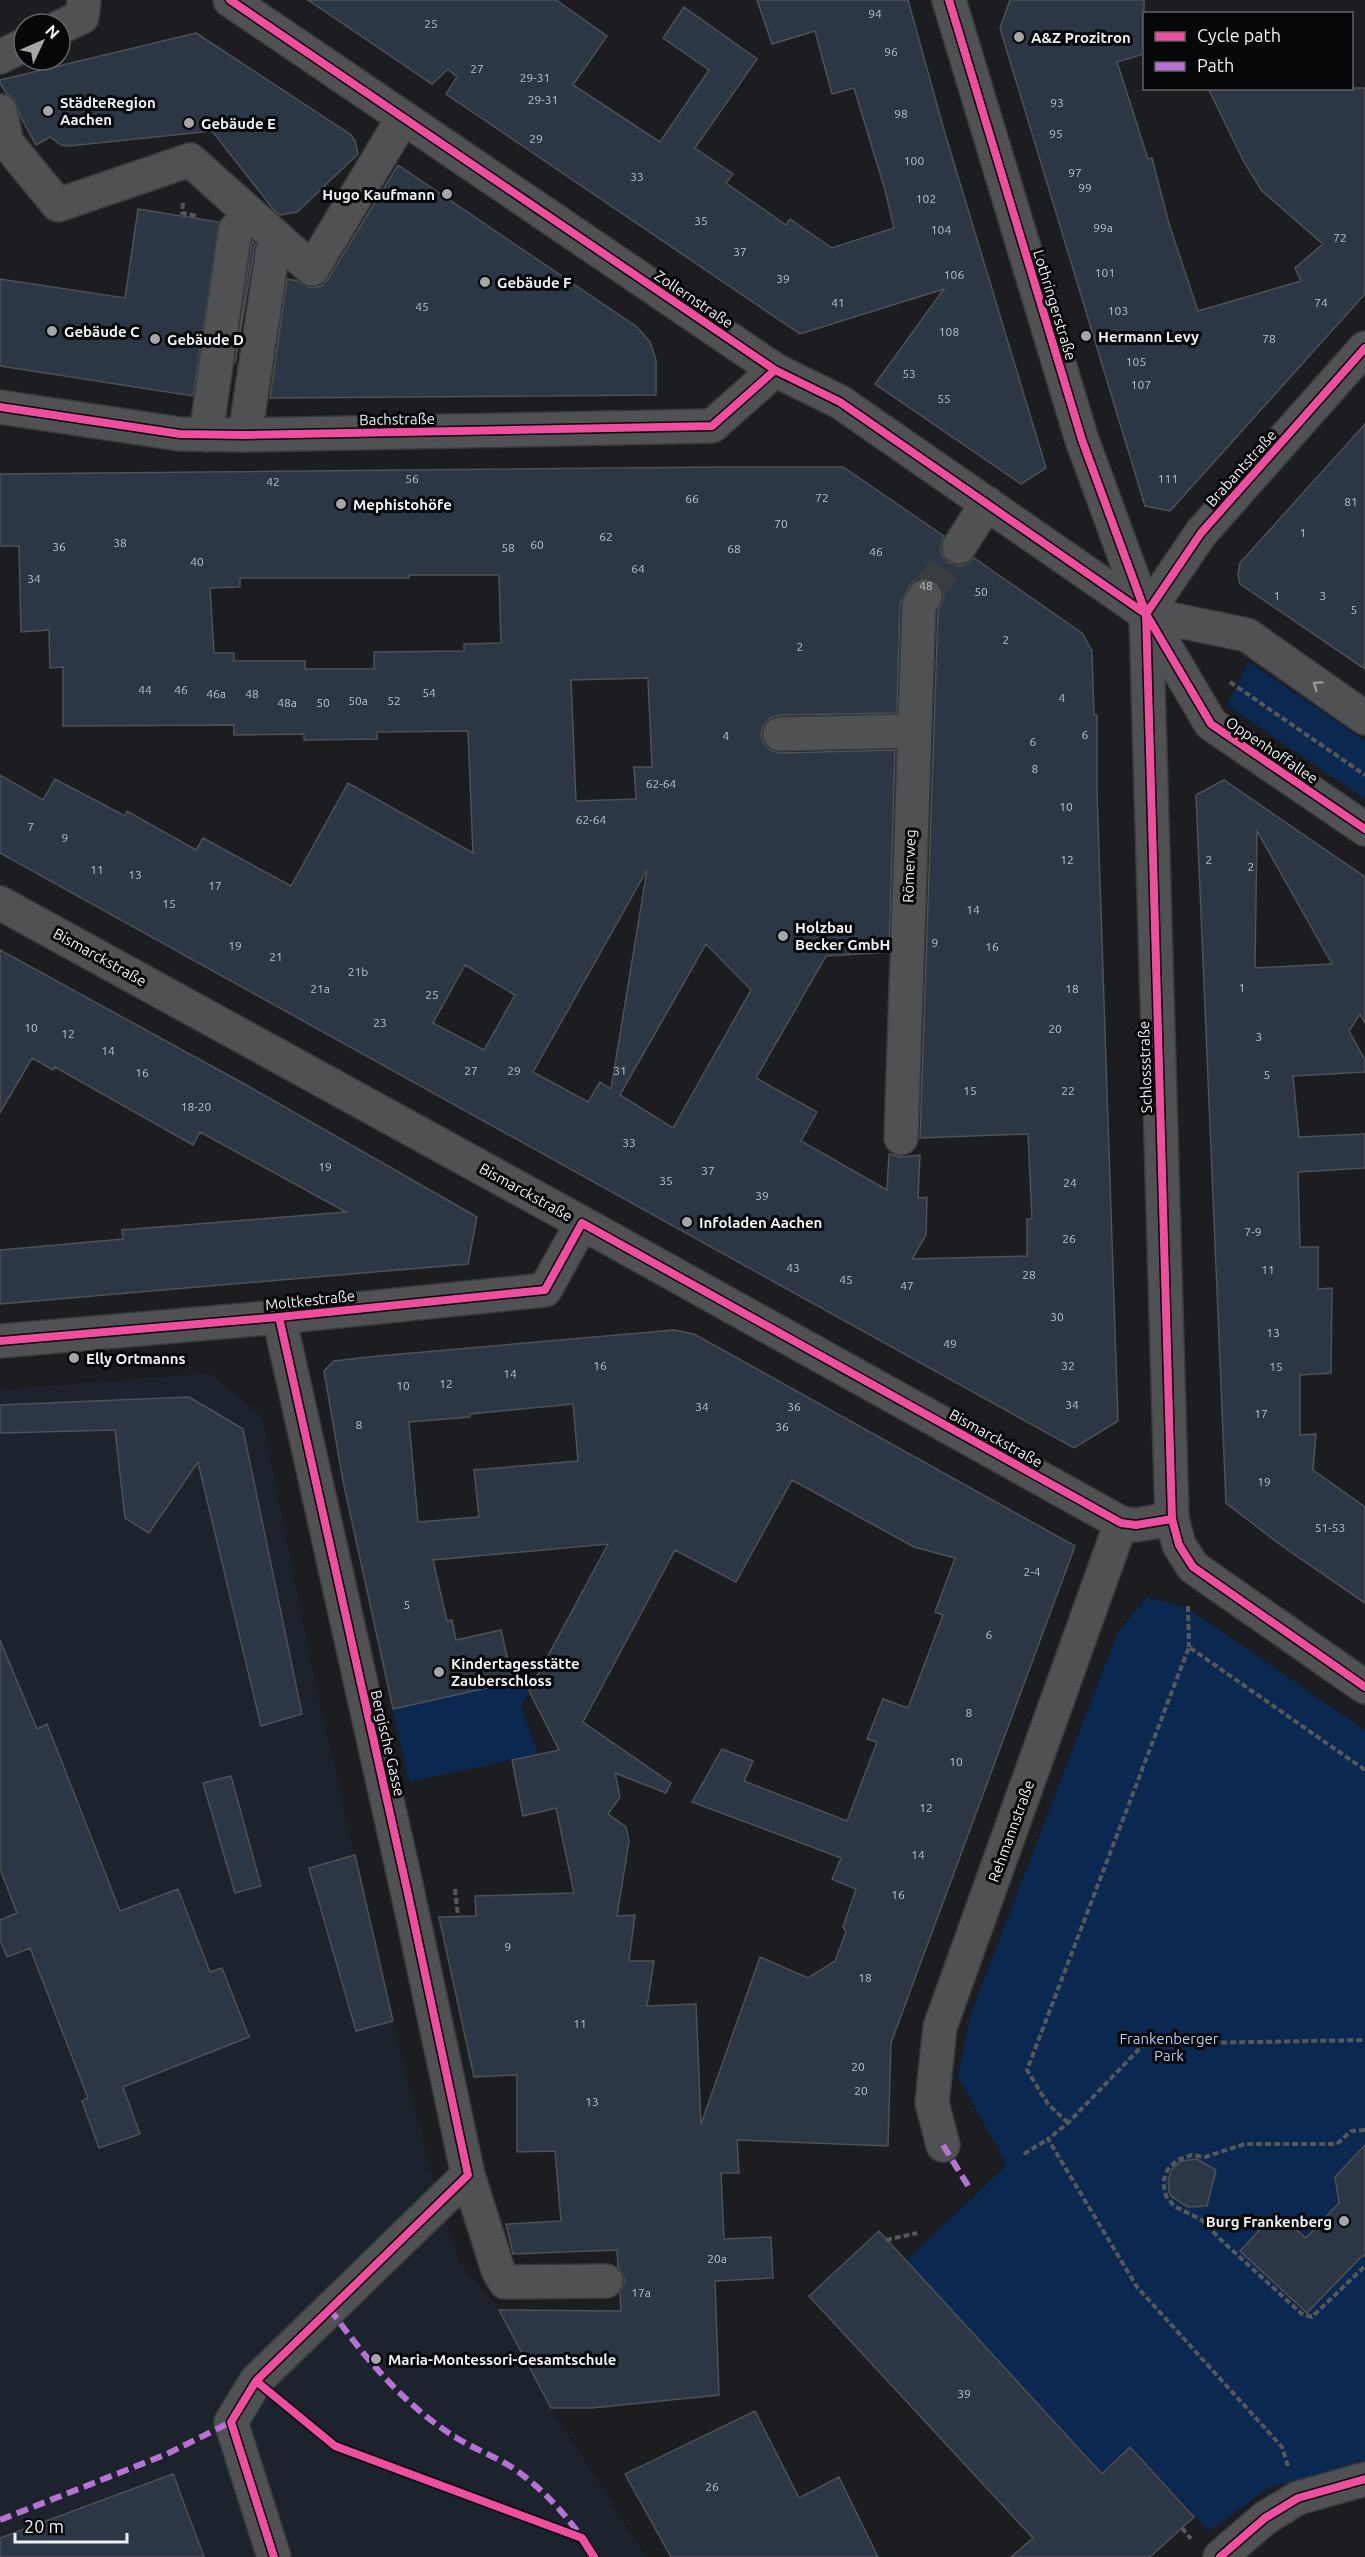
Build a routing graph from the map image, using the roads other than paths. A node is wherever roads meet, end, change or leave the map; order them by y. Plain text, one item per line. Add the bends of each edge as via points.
1 (84, 0) edge
2 (230, 0) edge
3 (949, 0) edge
4 (72, 22) edge
5 (0, 111) edge
6 (403, 118) junction
7 (235, 230) dead end
8 (273, 249) dead end
9 (1365, 348) edge
10 (775, 370) junction
11 (0, 407) edge
12 (206, 435) junction
13 (245, 435) junction
14 (987, 503) junction
15 (959, 547) tunnel mouth
16 (925, 596) tunnel mouth
17 (1146, 614) junction
18 (1365, 718) edge
19 (914, 730) junction
20 (780, 734) dead end
21 (1365, 829) edge
22 (0, 903) edge
23 (900, 1138) dead end
24 (582, 1223) junction
25 (279, 1317) junction
26 (0, 1341) edge
27 (1172, 1519) junction
28 (1121, 1523) junction
29 (1365, 1687) edge
30 (943, 2145) dead end
31 (468, 2175) junction
32 (606, 2281) dead end
33 (1365, 2479) edge
34 (274, 2557) edge
35 (1220, 2557) edge

1 - 4 street via 82,17
2 - 6 street, Zollernstraße
3 - 17 street, Lothringerstraße via 1082,440
5 - 6 street via 7,143 58,205 190,160 312,269
6 - 10 street, Zollernstraße
7 - 12 street
8 - 13 street
9 - 17 street, Brabantstraße via 1201,533
10 - 13 street, Bachstraße via 712,426
10 - 14 street, Zollernstraße via 840,402
11 - 12 street, Bachstraße
12 - 13 street, Bachstraße
14 - 15 street
14 - 17 street, Zollernstraße
16 - 19 street, Römerweg via 919,605
18 -> 17 street via 1247,635
17 - 21 street, Oppenhoffallee via 1210,724
17 - 27 street, Schlossstraße
19 - 20 street
19 - 23 street, Römerweg
22 - 24 street, Bismarckstraße
24 - 25 street, Moltkestraße via 545,1290
24 - 28 street, Bismarckstraße
25 - 26 street, Moltkestraße
25 - 31 street, Bergische Gasse
27 - 28 street, Bismarckstraße
27 - 29 street via 1179,1545 1193,1568
28 - 30 street, Rehmannstraße via 940,2027 932,2103
31 - 32 street, Bergische Gasse via 505,2282
31 - 34 street via 256,2381 231,2422
33 - 35 street via 1298,2498 1265,2518

